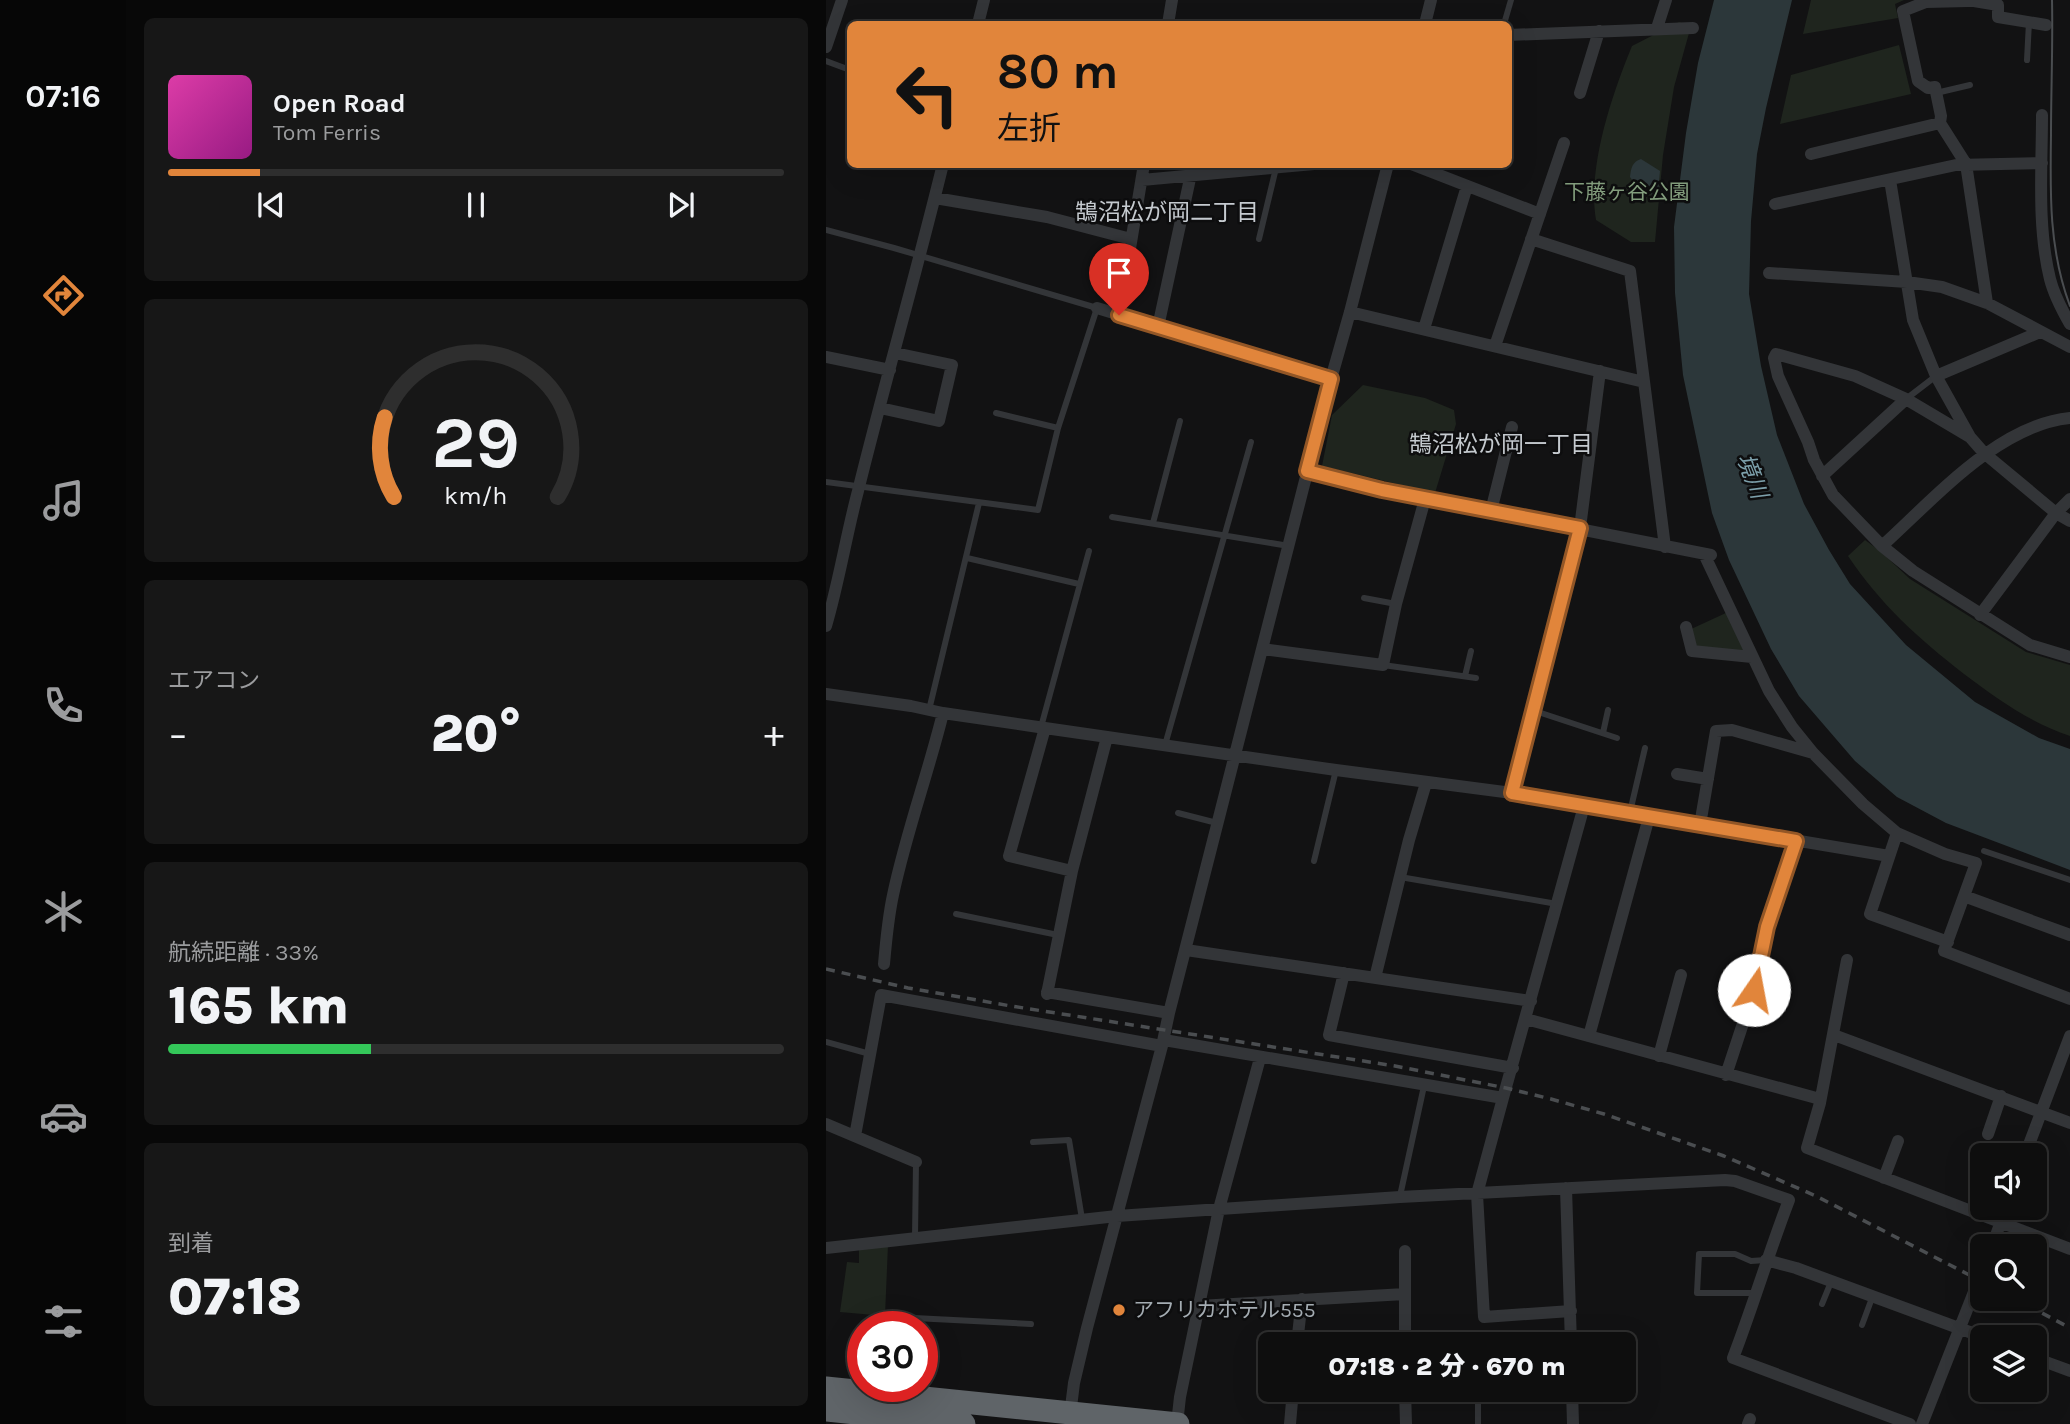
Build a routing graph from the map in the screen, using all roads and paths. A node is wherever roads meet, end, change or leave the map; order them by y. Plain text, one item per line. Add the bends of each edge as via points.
1 (842, 0) edge
2 (984, 0) edge
3 (1172, 0) edge
4 (1431, 0) edge
5 (1511, 0) edge
6 (1666, 0) edge
7 (1968, 1) edge
8 (1998, 2) edge
9 (979, 21) edge
10 (1168, 21) edge
11 (1426, 21) edge
12 (1505, 21) edge
13 (2029, 22) junction
14 (2046, 24) dead end
15 (1657, 28) junction
16 (1693, 28) dead end
17 (1599, 31) junction
18 (1512, 35) edge
19 (826, 47) edge
20 (2027, 60) dead end
21 (826, 61) edge
22 (847, 69) edge
23 (1970, 85) dead end
24 (1580, 93) dead end
25 (1936, 93) junction
26 (2042, 115) dead end
27 (1940, 123) junction
28 (1564, 143) dead end
29 (1811, 153) dead end
30 (2042, 163) junction
31 (1966, 164) junction
32 (942, 168) edge
33 (1144, 168) edge
34 (1276, 168) joint
35 (1387, 168) edge
36 (1421, 168) edge
37 (1191, 174) junction
38 (1142, 180) junction
39 (1890, 180) junction
40 (1467, 186) junction
41 (934, 198) junction
42 (1775, 204) dead end
43 (1540, 214) junction
44 (826, 230) edge
45 (1132, 239) junction
46 (1259, 239) dead end
47 (1531, 239) junction
48 (920, 256) junction
49 (1769, 272) dead end
50 (1907, 282) junction
51 (1987, 303) junction
52 (1097, 309) junction
53 (1350, 312) junction
54 (1119, 315) junction
55 (2070, 324) edge
56 (1158, 327) junction
57 (1424, 329) junction
58 (2040, 332) junction
59 (1495, 346) junction
60 (2070, 347) edge
61 (895, 354) junction
62 (826, 357) edge
63 (890, 370) junction
64 (1600, 371) junction
65 (1936, 376) junction
66 (1331, 379) junction
67 (1644, 382) junction
68 (1906, 399) junction
69 (880, 408) junction
70 (996, 413) dead end
71 (2070, 418) edge
72 (1181, 421) dead end
73 (1513, 427) dead end
74 (1058, 428) junction
75 (1970, 437) junction
76 (1251, 442) dead end
77 (1984, 453) junction
78 (1307, 471) junction
79 (1822, 476) junction
80 (826, 482) edge
81 (859, 488) junction
82 (1425, 499) junction
83 (2070, 499) edge
84 (979, 503) junction
85 (1491, 511) junction
86 (2056, 513) junction
87 (1112, 517) dead end
88 (2070, 521) edge
89 (1153, 523) junction
90 (1580, 528) junction
91 (1225, 535) junction
92 (1289, 546) junction
93 (1882, 546) junction
94 (1665, 547) junction
95 (1089, 551) dead end
96 (967, 558) junction
97 (1079, 584) junction
98 (1364, 598) dead end
99 (1396, 604) junction
100 (1980, 615) junction
101 (826, 626) edge
102 (1686, 627) dead end
103 (1262, 649) junction
104 (1471, 651) dead end
105 (1752, 657) junction
106 (2070, 657) edge
107 (1383, 665) junction
108 (1465, 676) junction
109 (1476, 678) dead end
110 (826, 694) edge
111 (929, 710) junction
112 (1532, 710) junction
113 (1608, 710) dead end
114 (943, 713) junction
115 (1043, 728) junction
116 (1603, 733) junction
117 (1107, 737) junction
118 (1617, 738) dead end
119 (1165, 745) junction
120 (1645, 748) dead end
121 (1813, 753) junction
122 (1235, 754) junction
123 (1336, 770) junction
124 (1677, 774) dead end
125 (1708, 779) junction
126 (1426, 782) junction
127 (1512, 793) junction
128 (1584, 806) junction
129 (1178, 813) dead end
130 (1630, 814) junction
131 (1649, 817) junction
132 (1218, 823) junction
133 (1700, 825) junction
134 (1897, 833) junction
135 (1796, 841) junction
136 (1984, 852) dead end
137 (1889, 856) junction
138 (1314, 861) dead end
139 (1072, 871) junction
140 (1400, 877) junction
141 (2070, 880) edge
142 (1964, 896) junction
143 (1557, 904) junction
144 (956, 914) dead end
145 (1058, 935) junction
146 (2070, 935) edge
147 (1948, 942) junction
148 (1186, 950) junction
149 (1847, 960) dead end
150 (884, 964) dead end
151 (1344, 973) junction
152 (1681, 975) dead end
153 (1375, 978) junction
154 (2070, 999) edge
155 (1531, 1001) junction
156 (1169, 1013) junction
157 (1526, 1019) junction
158 (1834, 1035) junction
159 (1589, 1036) junction
160 (2070, 1036) edge
161 (826, 1042) edge
162 (1163, 1043) junction
163 (870, 1054) junction
164 (1658, 1056) junction
165 (1260, 1058) junction
166 (1513, 1068) junction
167 (1726, 1074) junction
168 (1424, 1086) junction
169 (2001, 1096) junction
170 (1503, 1098) junction
171 (1820, 1099) junction
172 (2041, 1111) junction
173 (2070, 1123) edge
174 (826, 1124) edge
175 (1988, 1134) dead end
176 (855, 1136) junction
177 (1898, 1141) dead end
178 (1033, 1142) dead end
179 (2029, 1143) edge
180 (916, 1162) joint
181 (1884, 1178) junction
182 (1566, 1188) junction
183 (1477, 1194) junction
184 (1400, 1197) junction
185 (1219, 1209) junction
186 (1117, 1216) junction
187 (1082, 1219) junction
188 (2001, 1222) junction
189 (1996, 1234) edge
190 (915, 1238) junction
191 (826, 1248) edge
192 (2070, 1249) edge
193 (1405, 1251) dead end
194 (1766, 1260) junction
195 (1831, 1282) junction
196 (1757, 1293) junction
197 (1405, 1294) junction
198 (1872, 1298) junction
199 (1302, 1299) junction
200 (1970, 1303) edge
201 (1822, 1304) dead end
202 (1199, 1306) junction
203 (1571, 1311) junction
204 (938, 1319) edge
205 (1031, 1324) dead end
206 (1862, 1325) dead end
207 (1960, 1329) junction
208 (1298, 1332) edge
209 (1405, 1332) edge
210 (1571, 1332) edge
211 (1970, 1332) edge
212 (2047, 1362) edge
213 (2070, 1371) edge
214 (826, 1388) edge
215 (847, 1389) edge
216 (938, 1398) edge
217 (1292, 1402) edge
218 (1405, 1402) edge
219 (1478, 1402) edge
220 (1572, 1402) edge
221 (826, 1410) edge
222 (1070, 1419) edge
223 (964, 1424) edge
224 (1177, 1424) edge
225 (1290, 1424) edge
226 (1405, 1424) edge
227 (1478, 1424) edge
228 (1573, 1424) edge
229 (1910, 1424) edge
230 (1922, 1424) edge

1 - 19 street
2 - 9 street
3 - 10 street
4 - 11 street
5 - 12 lane
6 - 15 street
7 - 8 street
7 - 25 street via 1926,2 1903,10 1918,81 1935,87
8 - 13 street via 1998,17
13 - 14 street
13 - 20 lane
15 - 16 street
15 - 17 street
17 - 18 street
17 - 24 street
21 - 22 lane
23 - 25 lane
25 - 27 street
26 - 30 street
27 - 29 street
27 - 31 street
28 - 43 street
30 - 31 street
30 - 55 street via 2045,252 2051,281
31 - 39 street
31 - 51 street
32 - 41 street
33 - 38 street
34 - 37 street
34 - 46 lane
35 - 53 street
36 - 40 street
37 - 38 street
37 - 56 street
38 - 45 street
39 - 42 street
39 - 50 street
40 - 43 street
40 - 57 street
41 - 45 street via 1047,217
41 - 48 street
43 - 47 street
44 - 48 lane
45 - 54 street
47 - 59 street
47 - 67 street via 1630,271
48 - 52 lane
48 - 61 street
49 - 50 street
50 - 51 street
50 - 65 street via 1913,320
51 - 58 street
52 - 54 street
52 - 74 lane
53 - 57 street
53 - 66 street
54 - 56 street
56 - 66 street
57 - 59 street
58 - 60 street
58 - 65 street
59 - 64 street
61 - 63 street
61 - 69 street via 952,365 939,421
62 - 63 street
63 - 69 street
64 - 67 street
64 - 90 street
65 - 68 lane
65 - 75 street
66 - 78 street
67 - 94 street
68 - 75 street
68 - 79 street
68 - 79 street via 1855,376 1776,354 1778,376
69 - 81 street
70 - 74 lane
71 - 77 street via 2054,419
72 - 89 lane
73 - 85 street
74 - 84 lane via 1038,510
75 - 77 street
76 - 91 lane
77 - 86 street
77 - 93 street
78 - 82 street
78 - 92 street
79 - 93 street via 1833,495
80 - 81 lane
81 - 84 lane
81 - 101 street
82 - 85 street
82 - 99 street
83 - 86 street
84 - 96 lane
85 - 90 street
86 - 88 street
86 - 100 street
87 - 89 lane
89 - 91 lane
90 - 94 street
90 - 112 street
91 - 92 lane
91 - 119 lane
92 - 103 street
93 - 100 street
94 - 105 street via 1708,554
95 - 97 lane
96 - 97 lane
96 - 111 lane
97 - 115 lane
98 - 99 lane
99 - 107 street
100 - 106 street via 2030,645
102 - 105 street via 1692,651
103 - 107 street
103 - 122 street
104 - 108 lane
105 - 121 street via 1769,691
107 - 108 lane
108 - 109 lane
110 - 111 street
111 - 114 street
112 - 116 lane
112 - 127 street
113 - 116 lane
114 - 115 street
114 - 150 street via 896,883
115 - 117 street
115 - 139 street via 1009,856
116 - 118 lane
117 - 119 street
117 - 139 street
119 - 122 street
120 - 130 lane
121 - 125 street via 1732,730 1716,731
121 - 134 street
122 - 123 street
122 - 132 street
123 - 126 street
123 - 138 lane
124 - 125 street
125 - 133 street
126 - 127 street
126 - 140 street
127 - 128 street
128 - 130 street
128 - 143 street
129 - 132 lane
130 - 131 street
131 - 133 street
131 - 159 street
132 - 148 street
133 - 135 street
134 - 137 street
134 - 142 street via 1976,863
135 - 137 street
135 - 167 street
136 - 141 lane
137 - 147 street via 1870,914
139 - 145 street
140 - 143 lane
140 - 153 street
142 - 146 street
142 - 147 street
143 - 155 street
144 - 145 lane
145 - 156 street via 1047,993
147 - 154 street via 1944,951
148 - 151 street
148 - 156 street
149 - 158 street
151 - 153 street
151 - 166 street via 1329,1035
152 - 164 street
153 - 155 street
155 - 157 street
156 - 162 street
157 - 159 street
157 - 166 street
158 - 169 street
158 - 171 street
159 - 164 street
160 - 172 street
161 - 163 lane
162 - 163 street via 881,995
162 - 165 street via 1189,1043
162 - 186 street
163 - 176 street
164 - 167 street
165 - 168 street
165 - 185 street
166 - 170 street
167 - 171 street
168 - 170 street
168 - 184 lane
169 - 172 street
169 - 175 street
170 - 183 street
171 - 181 street via 1807,1149
172 - 173 street
172 - 179 street
174 - 176 street
176 - 180 street
177 - 181 street
178 - 187 lane via 1069,1140
180 - 190 lane
181 - 188 street
182 - 183 street
182 - 194 street via 1724,1180 1790,1200
182 - 203 street
183 - 184 street
183 - 203 street via 1484,1317
184 - 185 street
185 - 186 street
185 - 202 street
186 - 187 street
186 - 222 street via 1076,1372
187 - 190 street
188 - 189 street
188 - 192 street
190 - 191 street
193 - 197 street
194 - 195 street
194 - 196 street
194 - 196 lane via 1699,1254 1697,1293
195 - 198 street
195 - 201 lane
196 - 229 street via 1734,1358
197 - 199 street
197 - 209 street
198 - 206 lane
198 - 207 street
199 - 202 street
199 - 208 street
200 - 207 street
202 - 224 street
203 - 210 street
204 - 205 lane
207 - 211 street
207 - 230 street
212 - 213 street
214 - 215 highway
216 - 222 highway
217 - 225 street
218 - 226 street
219 - 227 lane
220 - 228 street
221 - 223 highway
222 - 224 highway

